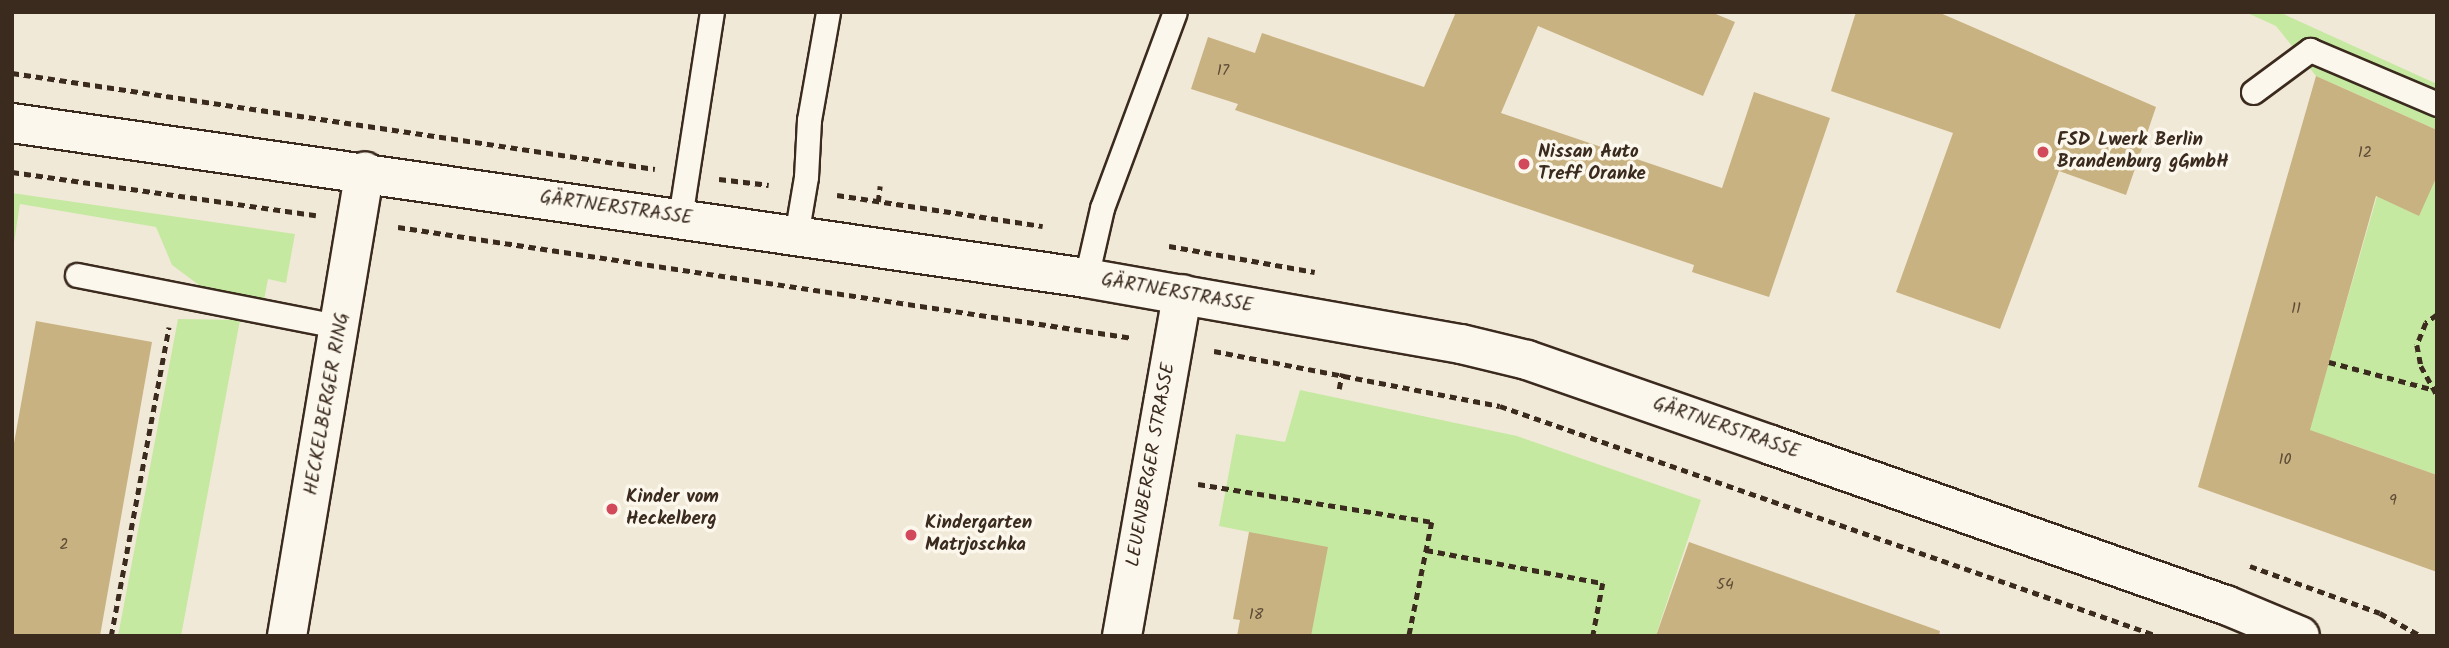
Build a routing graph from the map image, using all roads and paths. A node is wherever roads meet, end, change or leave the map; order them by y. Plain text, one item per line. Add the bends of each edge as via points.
1 (712, 12) edge
2 (828, 12) edge
3 (1175, 12) edge
4 (2253, 92) dead end
5 (2437, 104) edge
6 (12, 123) edge
7 (12, 172) edge
8 (365, 172) junction
9 (880, 186) dead end
10 (876, 214) dead end
11 (680, 218) junction
12 (358, 221) junction
13 (796, 236) junction
14 (77, 275) dead end
15 (1086, 278) junction
16 (1182, 294) junction
17 (174, 295) junction
18 (2437, 315) edge
19 (342, 327) junction
20 (1174, 344) junction
21 (2329, 362) dead end
22 (1343, 367) dead end
23 (1341, 375) junction
24 (1339, 388) dead end
25 (2431, 389) junction
26 (2437, 396) edge
27 (1198, 484) dead end
28 (1426, 550) junction
29 (110, 636) edge
30 (287, 636) edge
31 (1122, 636) edge
32 (1409, 636) edge
33 (1593, 636) edge
34 (2158, 636) edge
35 (2300, 636) edge

1 - 11 lane
2 - 13 lane via 808,120 806,177
3 - 15 lane via 1102,208
4 - 5 lane via 2310,50
6 - 8 street, GÄRTNERSTRASSE
7 - 12 path
8 - 11 street, GÄRTNERSTRASSE
8 - 12 street, HECKELBERGER RING
9 - 10 path
11 - 13 street, GÄRTNERSTRASSE
12 - 19 street, HECKELBERGER RING
12 - 20 path
13 - 15 street, GÄRTNERSTRASSE
14 - 17 lane
15 - 16 street, GÄRTNERSTRASSE
16 - 20 street, LEUENBERGER STRASSE
16 - 35 street, GÄRTNERSTRASSE via 1527,360 2226,604
17 - 19 lane
17 - 29 path
18 - 25 path via 2426,323 2417,345
19 - 30 street, HECKELBERGER RING
20 - 23 path
20 - 31 street, LEUENBERGER STRASSE
21 - 25 path
22 - 23 path
23 - 24 path
23 - 34 path via 1500,406
25 - 26 path
27 - 28 path via 1432,522
28 - 32 path
28 - 33 path via 1603,583

